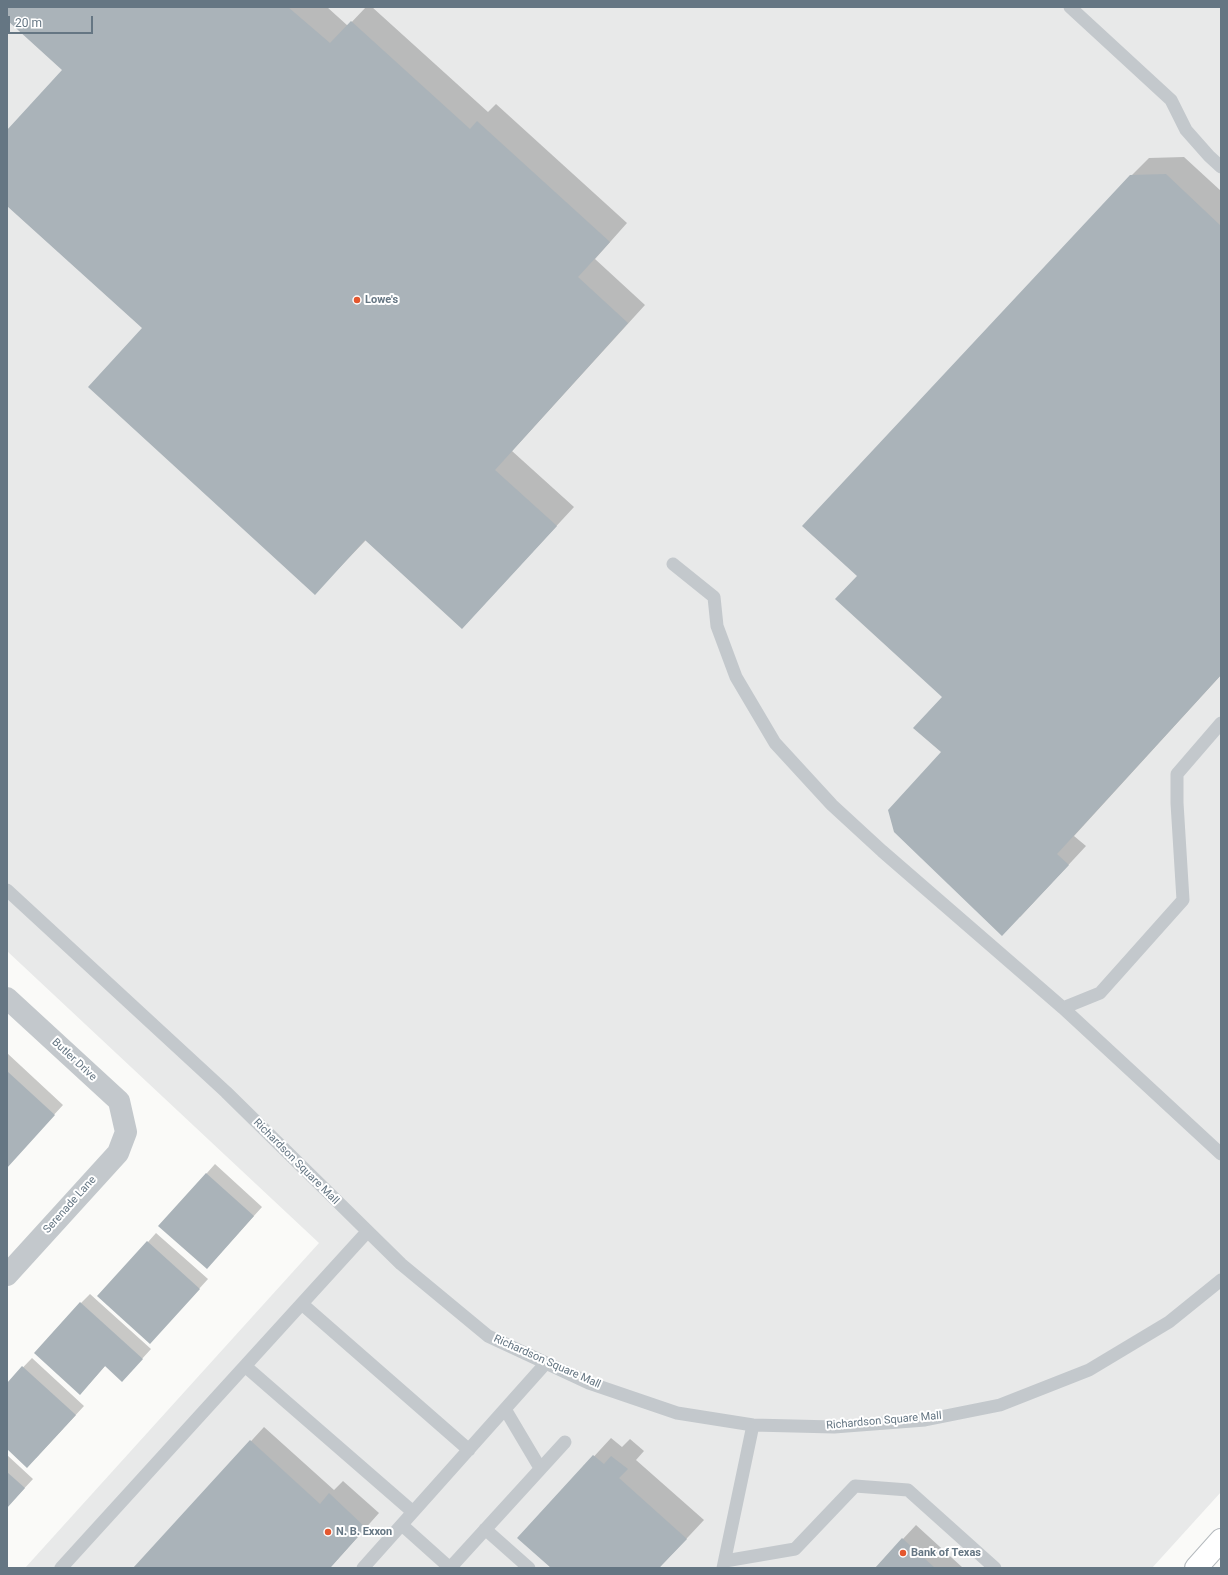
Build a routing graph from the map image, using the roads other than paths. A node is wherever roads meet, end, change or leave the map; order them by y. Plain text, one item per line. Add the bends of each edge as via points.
1 (1070, 7) edge
2 (1221, 167) edge
3 (673, 564) dead end
4 (1221, 723) edge
5 (7, 890) edge
6 (7, 998) edge
7 (1063, 1008) junction
8 (126, 1132) joint
9 (1221, 1154) edge
10 (367, 1232) junction
11 (7, 1274) edge
12 (1221, 1280) edge
13 (302, 1304) junction
14 (546, 1363) junction
15 (245, 1366) junction
16 (505, 1409) junction
17 (753, 1425) junction
18 (565, 1442) dead end
19 (469, 1450) junction
20 (540, 1468) junction
21 (413, 1512) junction
22 (402, 1525) junction
23 (485, 1529) junction
24 (1221, 1540) edge
25 (724, 1564) edge
26 (61, 1568) edge
27 (363, 1568) edge
28 (450, 1568) edge
29 (529, 1568) edge
30 (995, 1568) edge
31 (1196, 1568) edge

1 - 2 lane via 1171,100 1186,130
3 - 7 lane via 714,597 717,626 736,677 776,743 832,805
4 - 7 lane via 1177,774 1183,900 1100,993
5 - 10 lane, Richardson Square Mall via 226,1092
6 - 8 street, Butler Drive via 119,1101
7 - 9 lane
8 - 11 street, Serenade Lane via 118,1153
10 - 13 lane
10 - 14 lane, Richardson Square Mall via 401,1264 488,1336
12 - 17 lane, Richardson Square Mall via 1170,1322 1089,1370 1000,1405 925,1420 834,1427
13 - 15 lane
13 - 19 lane
14 - 16 lane
14 - 17 lane, Richardson Square Mall via 589,1383 677,1413
15 - 21 lane
15 - 26 lane
16 - 19 lane
16 - 20 lane
17 - 25 lane
18 - 20 lane
19 - 21 lane
20 - 23 lane
21 - 22 lane
22 - 27 lane
22 - 28 lane
23 - 28 lane
23 - 29 lane
24 - 31 main road
25 - 30 lane via 796,1549 855,1486 908,1490

